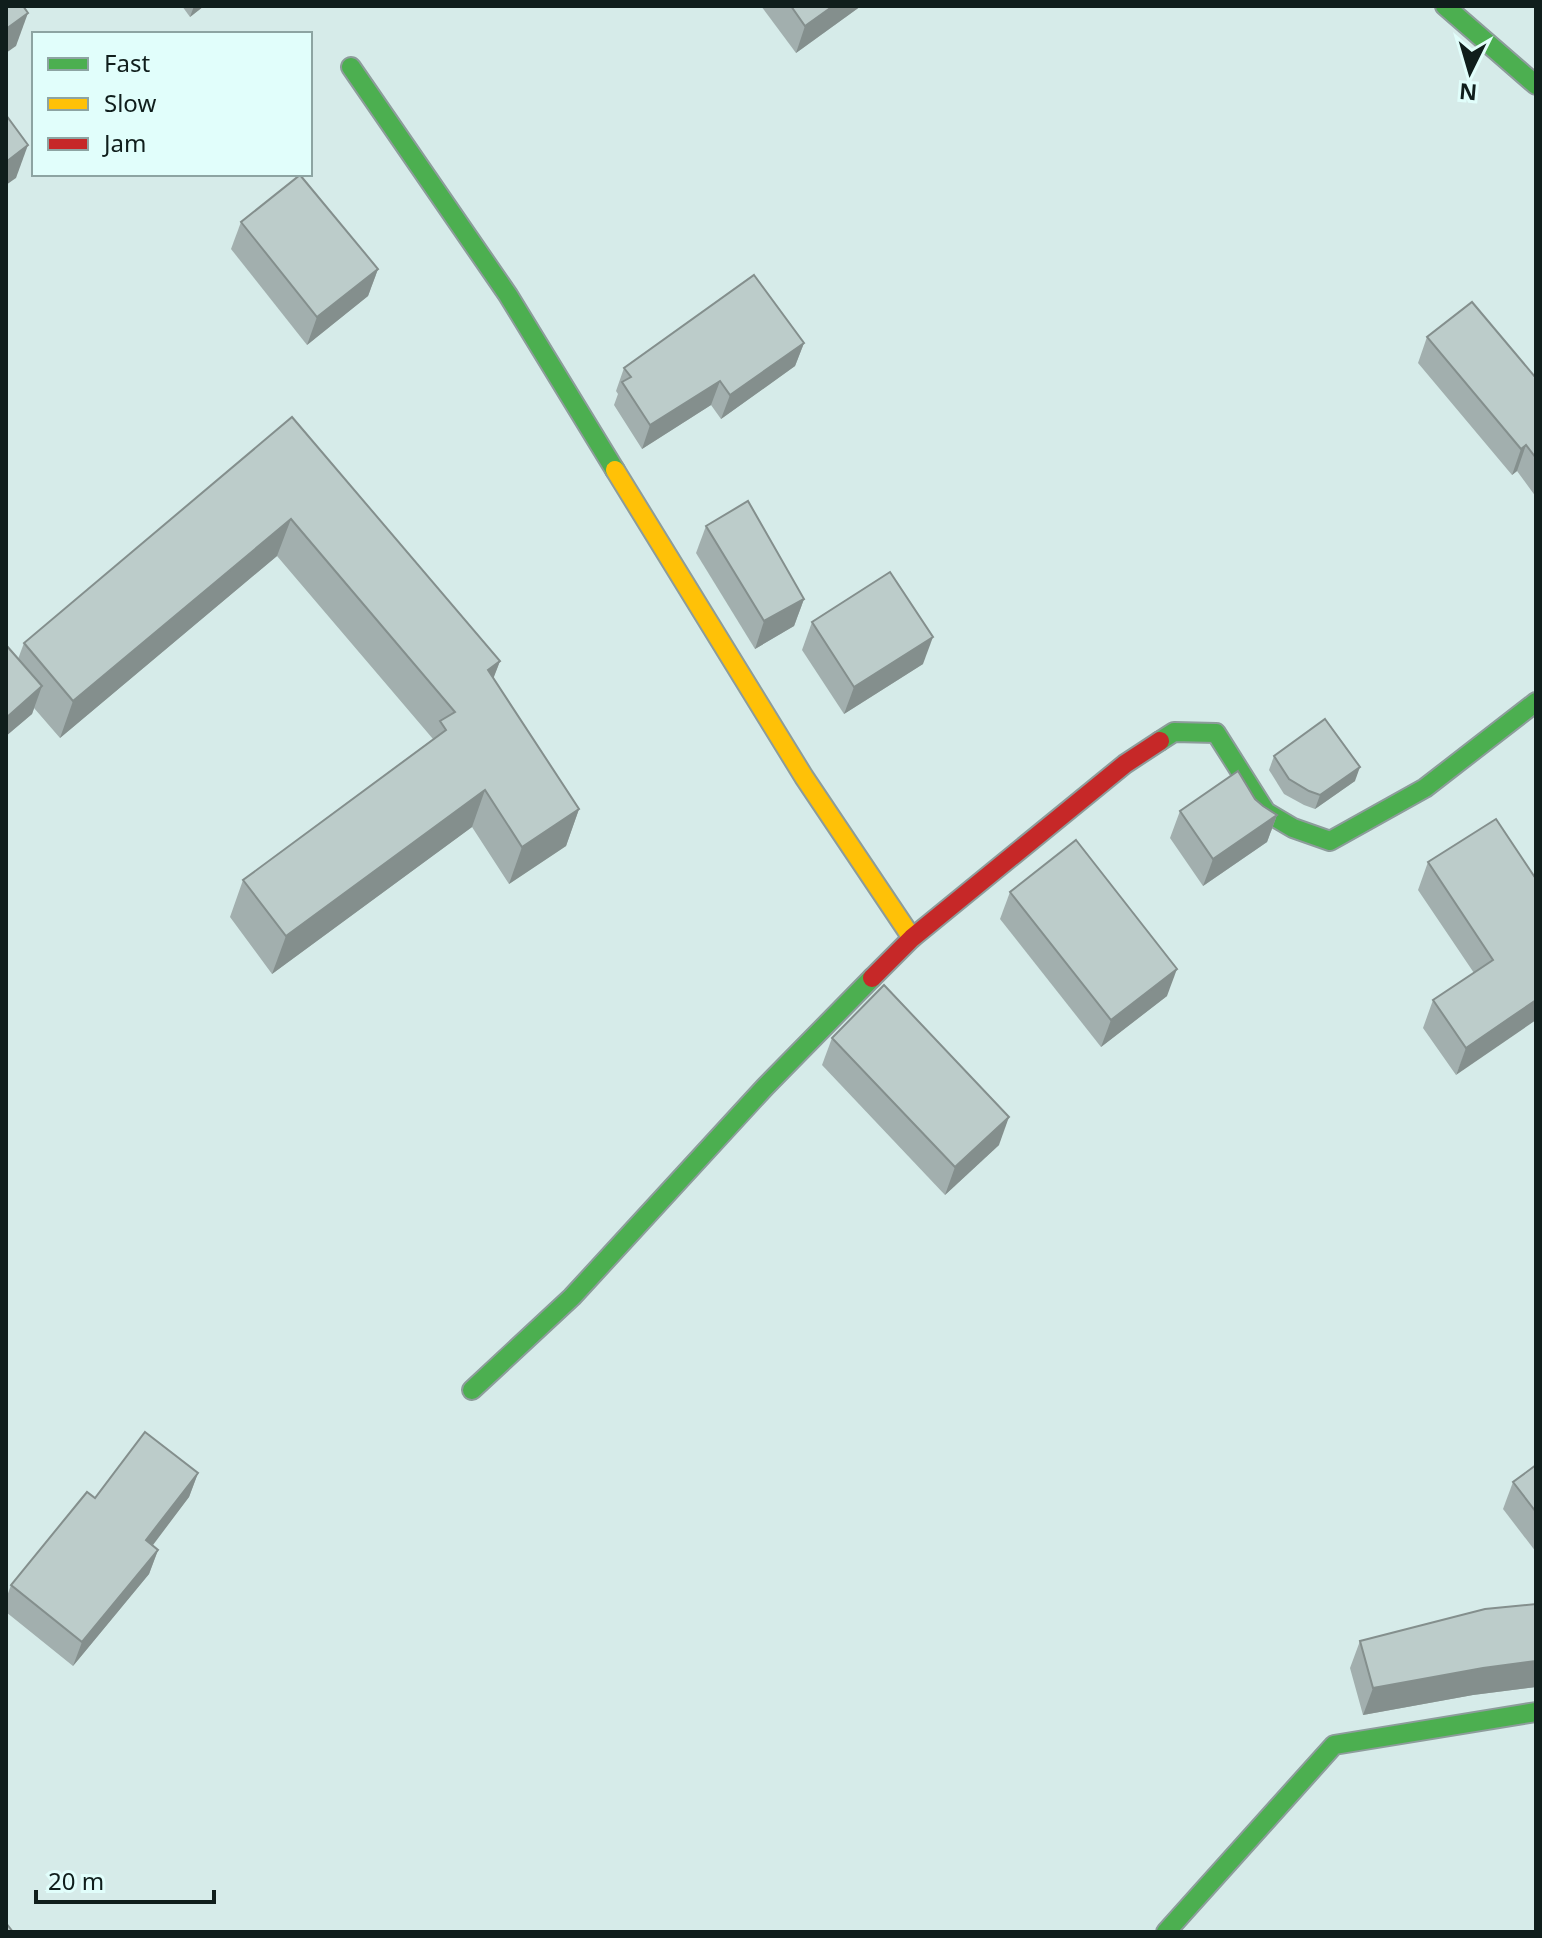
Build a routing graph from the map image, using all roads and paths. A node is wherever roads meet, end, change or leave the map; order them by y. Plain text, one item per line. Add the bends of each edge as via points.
1 (1445, 6) edge
2 (351, 67) dead end
3 (1536, 85) edge
4 (1536, 702) edge
5 (912, 938) junction
6 (472, 1390) dead end
7 (1536, 1712) edge
8 (1166, 1932) edge

1 - 3 street
2 - 5 street via 508,295 804,777
4 - 5 street via 1425,788 1330,841 1266,812 1216,733 1174,732 1125,764
5 - 6 street via 765,1087 572,1297
7 - 8 street via 1334,1745

